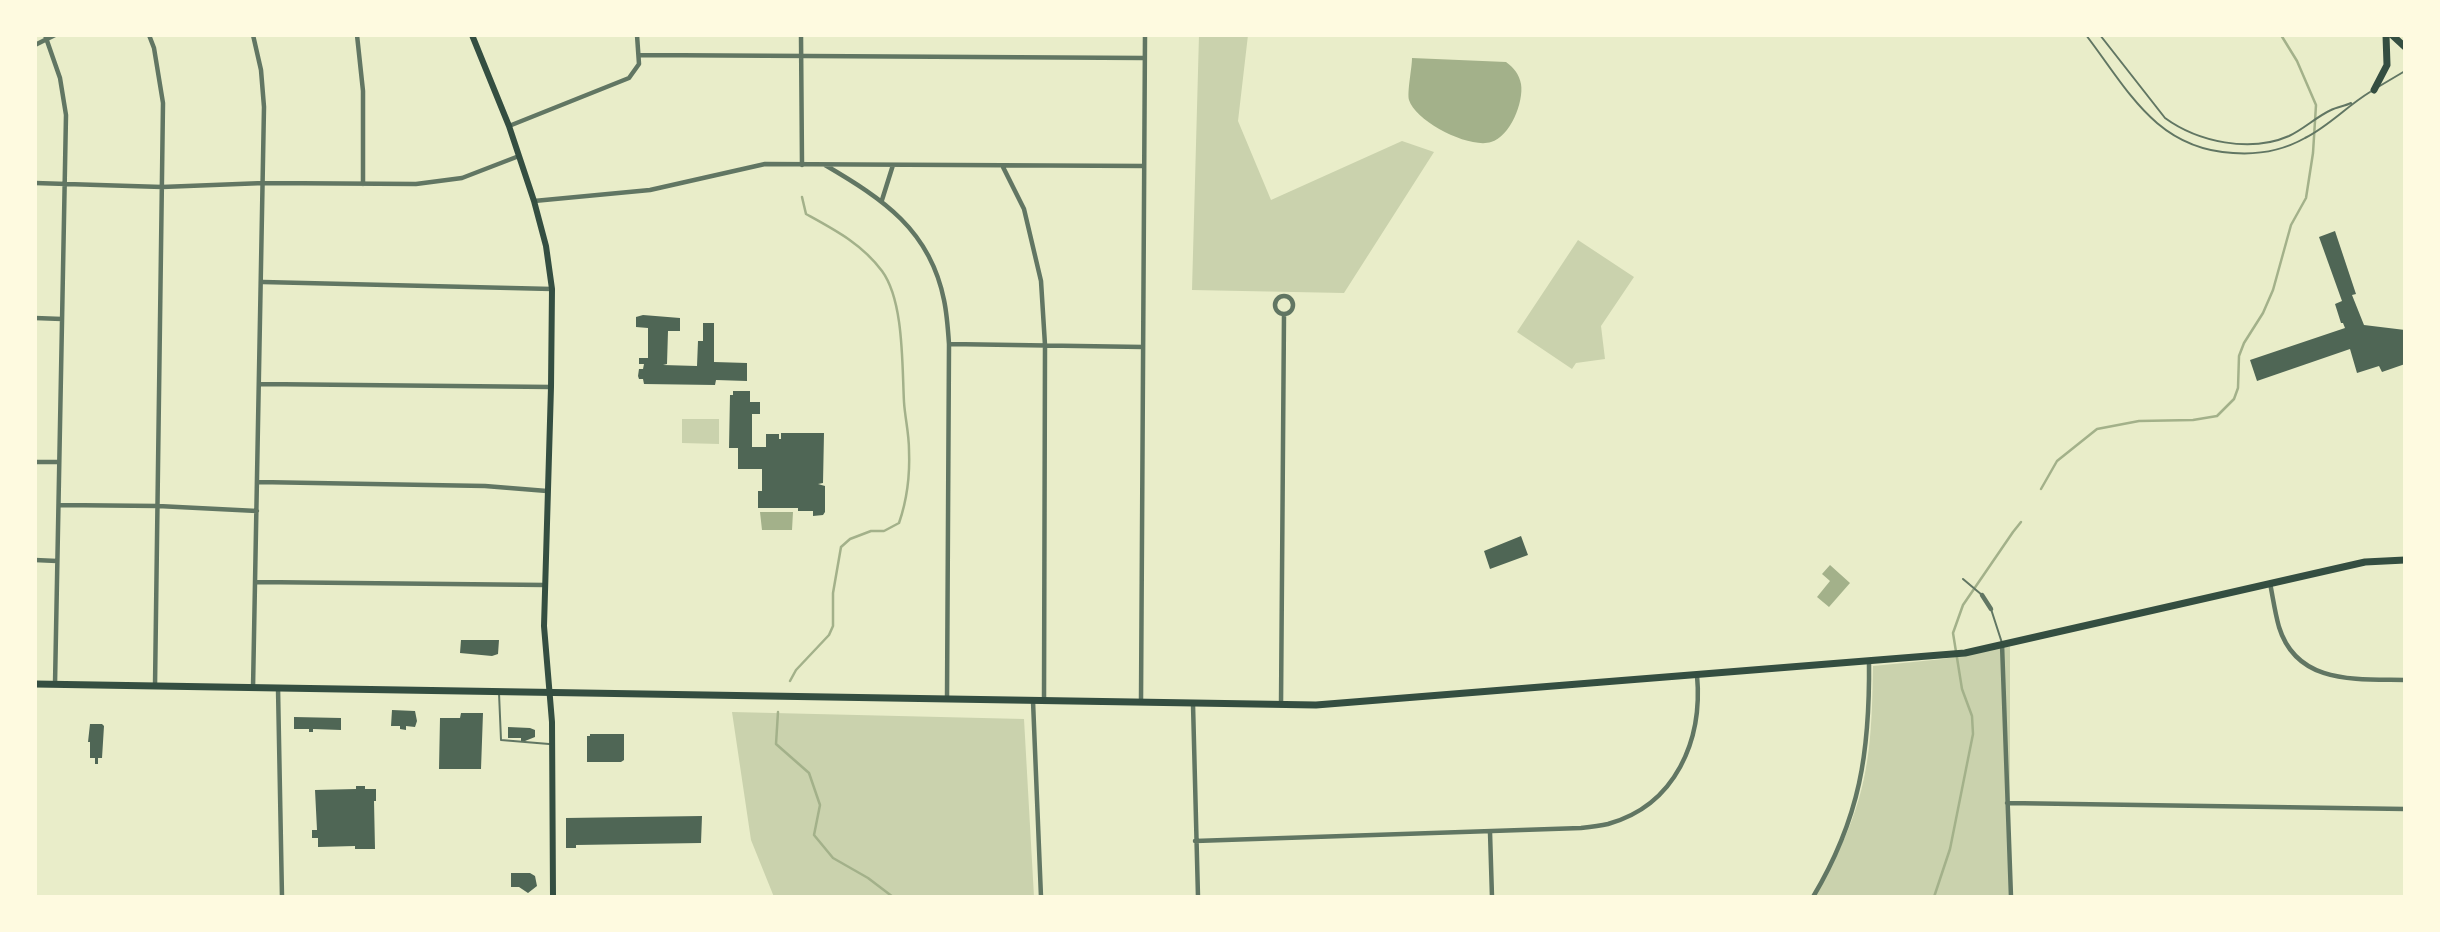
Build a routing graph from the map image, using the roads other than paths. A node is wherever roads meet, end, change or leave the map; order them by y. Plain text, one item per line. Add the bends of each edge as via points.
1 (55, 35) edge
2 (149, 35) edge
3 (253, 35) edge
4 (357, 35) edge
5 (472, 35) edge
6 (637, 35) edge
7 (801, 35) edge
8 (1145, 35) edge
9 (2086, 35) edge
10 (2100, 35) edge
11 (2386, 35) edge
12 (2392, 35) edge
13 (46, 37) edge
14 (35, 45) edge
15 (2405, 47) edge
16 (640, 55) junction
17 (801, 56) junction
18 (1144, 58) junction
19 (2405, 71) edge
20 (2374, 90) junction
21 (2353, 102) junction
22 (509, 125) junction
23 (519, 156) junction
24 (894, 164) junction
25 (802, 165) junction
26 (825, 165) junction
27 (1144, 166) junction
28 (1003, 167) junction
29 (35, 183) edge
30 (264, 183) junction
31 (65, 184) junction
32 (363, 184) junction
33 (162, 187) junction
34 (881, 200) junction
35 (534, 201) junction
36 (262, 282) junction
37 (551, 289) junction
38 (1284, 314) junction
39 (35, 318) edge
40 (62, 319) junction
41 (949, 344) junction
42 (1045, 345) junction
43 (1143, 347) junction
44 (260, 384) junction
45 (551, 387) junction
46 (35, 461) edge
47 (59, 462) junction
48 (258, 482) junction
49 (547, 491) junction
50 (59, 505) junction
51 (158, 506) junction
52 (257, 511) junction
53 (2405, 560) edge
54 (35, 561) edge
55 (57, 561) junction
56 (1963, 579) dead end
57 (256, 582) junction
58 (2270, 583) junction
59 (545, 585) junction
60 (1982, 596) joint
61 (1991, 609) joint
62 (2002, 644) junction
63 (1869, 661) junction
64 (1697, 675) junction
65 (2405, 680) edge
66 (35, 684) edge
67 (55, 684) junction
68 (155, 686) junction
69 (253, 688) junction
70 (278, 688) junction
71 (499, 692) junction
72 (551, 693) junction
73 (947, 699) junction
74 (1033, 701) junction
75 (1044, 701) junction
76 (1140, 703) junction
77 (1193, 704) junction
78 (1282, 705) junction
79 (552, 744) junction
80 (2007, 803) junction
81 (2405, 809) edge
82 (1490, 832) junction
83 (1195, 841) junction
84 (282, 897) edge
85 (553, 897) edge
86 (1041, 897) edge
87 (1198, 897) edge
88 (1492, 897) edge
89 (1813, 897) edge
90 (2011, 897) edge

1 - 13 street
2 - 33 street via 163,103
3 - 30 street via 264,107
4 - 32 street via 363,91
5 - 22 main road
6 - 16 street
7 - 17 street
8 - 18 street
9 - 21 lane via 2142,110 2188,144 2226,153 2277,150 2333,121
10 - 21 lane via 2165,118 2189,133 2257,144 2275,141
11 - 20 highway via 2387,65
12 - 15 highway
13 - 14 street
13 - 31 street via 65,107
16 - 17 street
16 - 22 street via 629,78
17 - 18 street
17 - 25 street
18 - 27 street
19 - 20 lane
20 - 21 lane
22 - 23 main road
23 - 32 street via 449,181
23 - 35 main road
24 - 26 street
24 - 28 street
24 - 34 street
25 - 26 street
25 - 35 street via 765,164 650,190
26 - 34 street
27 - 28 street
27 - 43 street
28 - 42 street via 1024,209 1035,250
29 - 31 street
30 - 32 street
30 - 33 street
30 - 36 street
31 - 33 street
31 - 40 street
33 - 51 street
34 - 41 street via 915,233 934,269 944,301
35 - 37 main road
36 - 37 street
36 - 44 street
37 - 45 main road
38 - 38 street via 1275,305 1284,296 1293,304
38 - 78 street
39 - 40 street
40 - 47 street
41 - 42 street
41 - 73 street
42 - 43 street
42 - 75 street
43 - 76 street
44 - 45 street
44 - 48 street
45 - 49 main road
46 - 47 street
47 - 50 street
48 - 49 street
48 - 52 street
49 - 59 main road
50 - 51 street
50 - 55 street
51 - 52 street
51 - 68 street
52 - 57 street
53 - 58 highway via 2365,562
54 - 55 street
55 - 67 street
56 - 60 lane
57 - 59 street
57 - 69 street
58 - 62 highway
58 - 65 street via 2284,640 2312,669 2344,679
59 - 72 main road
60 - 61 street
61 - 62 lane
62 - 63 highway via 1965,653
62 - 80 street
63 - 64 highway
63 - 89 street via 1869,725 1859,790 1848,827
64 - 78 highway
64 - 82 street via 1698,716 1691,745 1678,772 1648,803 1608,824
66 - 67 highway
67 - 68 highway
68 - 69 highway
69 - 70 highway
70 - 71 highway
70 - 84 street
71 - 72 highway
71 - 79 lane via 501,740
72 - 73 highway
72 - 79 main road
73 - 74 highway
74 - 75 highway
74 - 86 street
75 - 76 highway
76 - 77 highway
77 - 78 highway
77 - 83 street
79 - 85 main road
80 - 81 street
80 - 90 street
82 - 83 street
82 - 88 street
83 - 87 street

